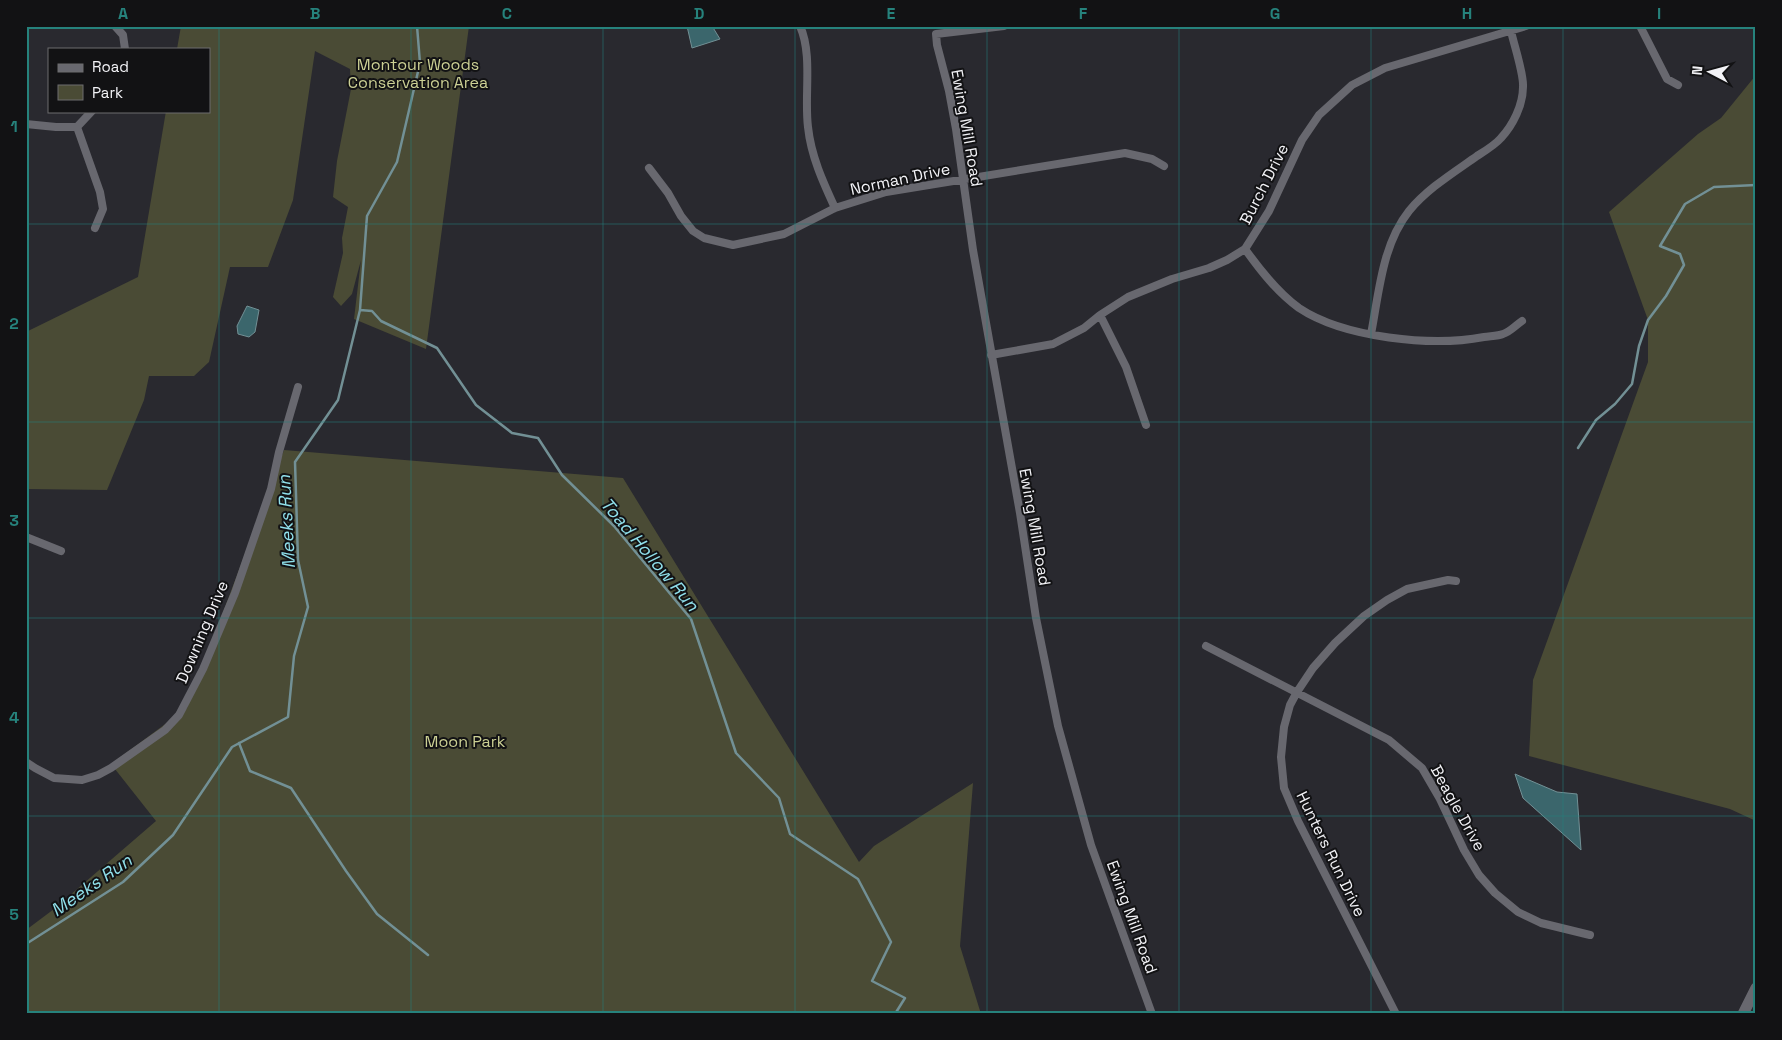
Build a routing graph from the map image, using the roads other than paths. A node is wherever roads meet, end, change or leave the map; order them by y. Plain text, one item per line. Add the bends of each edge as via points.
1 (115, 26) edge
2 (800, 26) edge
3 (1004, 26) edge
4 (1526, 26) edge
5 (1640, 26) edge
6 (1511, 31) junction
7 (125, 48) edge
8 (1678, 85) dead end
9 (91, 112) edge
10 (26, 124) edge
11 (78, 127) junction
12 (1164, 166) dead end
13 (650, 168) dead end
14 (964, 179) junction
15 (835, 208) junction
16 (95, 228) dead end
17 (1245, 249) junction
18 (1100, 316) junction
19 (1522, 322) dead end
20 (1371, 334) junction
21 (991, 356) junction
22 (298, 387) dead end
23 (1146, 425) dead end
24 (26, 537) edge
25 (61, 551) dead end
26 (1456, 581) dead end
27 (1206, 646) dead end
28 (1297, 692) junction
29 (26, 762) edge
30 (1590, 935) dead end
31 (1756, 988) edge
32 (1152, 1014) edge
33 (1396, 1014) edge
34 (1744, 1014) edge

1 - 7 street via 123,35
2 - 15 street via 806,50 808,127 817,168
3 - 14 street, Ewing Mill Road via 936,34
4 - 6 street, Burch Drive
5 - 8 street via 1667,79
6 - 17 street, Burch Drive via 1385,68 1352,85 1319,115 1302,140 1269,211
6 - 20 street via 1524,86 1513,122 1500,139 1449,175 1409,212 1392,241
9 - 11 street
10 - 11 street
11 - 16 street via 100,192 102,209
12 - 14 street, Norman Drive via 1152,159 1125,153
13 - 15 street, Norman Drive via 693,230 704,238 733,245 784,234
14 - 15 street, Norman Drive via 886,192
14 - 21 street, Ewing Mill Road
17 - 18 street, Burch Drive via 1209,268 1128,297
17 - 20 street via 1266,278 1298,307 1343,328
18 - 21 street, Burch Drive via 1053,344
18 - 23 street via 1126,367
19 - 20 street via 1503,334 1451,341
21 - 32 street, Ewing Mill Road via 1058,726 1090,845
22 - 29 street, Downing Drive via 270,489 235,593 203,669 179,715 165,730 110,768 82,780 54,778
24 - 25 street
26 - 28 street, Hunters Run Drive via 1407,588 1364,616 1335,643
27 - 28 street, Beagle Drive
28 - 30 street, Beagle Drive via 1389,740 1422,768 1464,850 1494,893 1518,912 1541,923
28 - 33 street, Hunters Run Drive via 1284,727 1281,757 1284,788
31 - 34 main road

